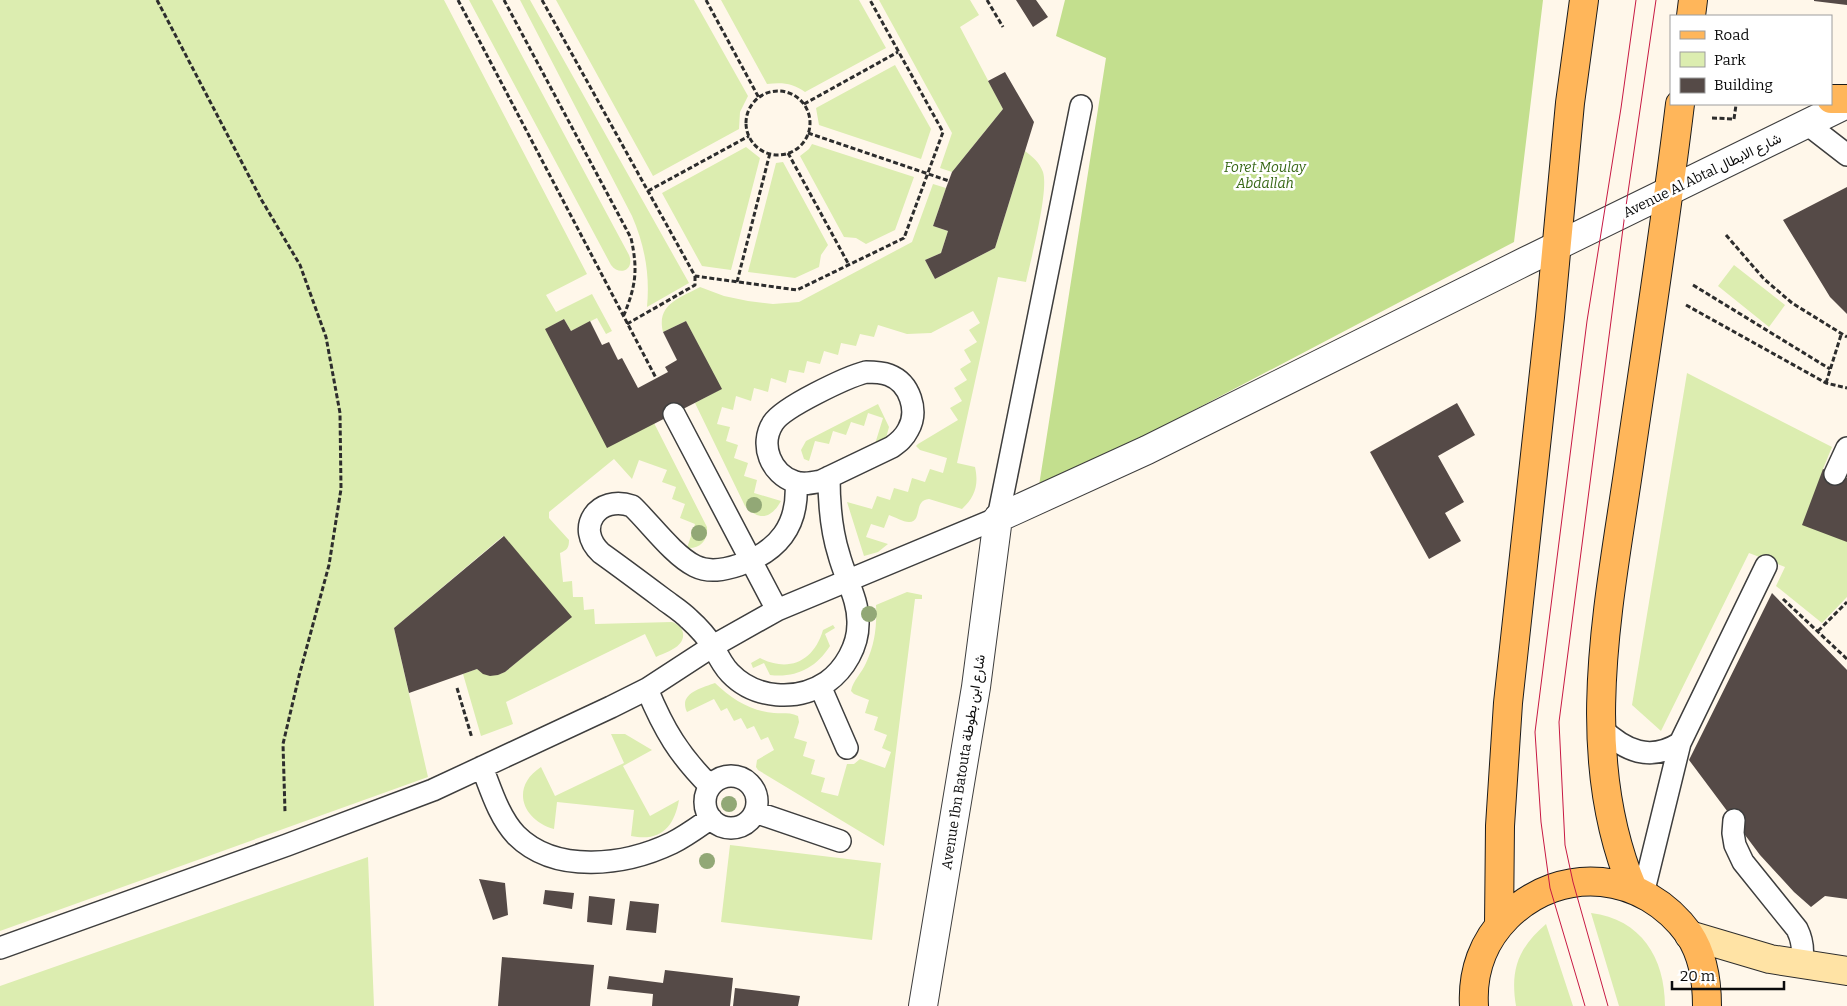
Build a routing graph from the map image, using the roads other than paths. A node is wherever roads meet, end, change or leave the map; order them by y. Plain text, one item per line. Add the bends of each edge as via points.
1 (1584, 0) edge
2 (1693, 0) edge
3 (1691, 15) edge
4 (1832, 99) edge
5 (1847, 99) edge
6 (1847, 104) edge
7 (1680, 105) edge
8 (1081, 106) dead end
9 (1807, 124) junction
10 (1847, 155) edge
11 (1669, 191) junction
12 (1556, 246) junction
13 (674, 414) dead end
14 (1847, 448) edge
15 (1835, 474) dead end
16 (829, 477) junction
17 (796, 482) junction
18 (998, 518) junction
19 (751, 561) junction
20 (1766, 566) dead end
21 (848, 580) junction
22 (777, 610) junction
23 (713, 646) junction
24 (820, 686) junction
25 (647, 689) junction
26 (1601, 728) junction
27 (1680, 743) junction
28 (847, 748) dead end
29 (482, 767) junction
30 (710, 786) junction
31 (755, 812) junction
32 (711, 818) junction
33 (1734, 820) dead end
34 (840, 841) dead end
35 (1638, 892) junction
36 (1499, 924) junction
37 (1690, 935) junction
38 (0, 948) edge
39 (1802, 964) junction
40 (1847, 971) edge
41 (923, 1006) edge
42 (1474, 1006) edge
43 (1707, 1006) edge

1 - 12 main road
2 - 3 main road
4 - 5 main road
6 - 9 street, Avenue Al Abtal شارع الابطال
7 - 11 main road
8 - 18 lane
9 - 10 lane
9 - 11 street, Avenue Al Abtal شارع الابطال
11 - 12 street, Avenue Al Abtal شارع الابطال
11 - 26 main road via 1609,607 1601,682
12 - 18 street, Avenue Al Abtal شارع الابطال via 1147,450
12 - 36 main road via 1508,703 1500,826
13 - 19 lane
14 - 15 lane
16 - 17 lane via 809,484
16 - 17 lane via 892,447 909,429 913,405 901,382 891,375 878,372 854,375 792,407 773,422 767,440 769,458 785,478
16 - 21 lane via 832,530
17 - 19 lane via 797,498 788,529 779,542
18 - 21 lane
18 - 41 street, Avenue Ibn Batouta شارع ابن بطوطة via 976,687
19 - 22 lane
19 - 23 lane via 719,570 702,568 687,561 632,506 622,502 611,503 594,515 590,525 594,546 688,617
20 - 27 lane
21 - 22 lane
21 - 24 lane via 858,610 856,640 843,667
22 - 23 lane
23 - 24 lane via 729,672 756,690 772,695 789,695
23 - 25 lane
24 - 28 lane
25 - 29 lane
25 - 30 lane via 674,745
26 - 27 lane via 1627,748 1643,753 1668,751
26 - 35 main road via 1610,815 1619,848
27 - 35 lane
29 - 32 lane via 506,821 516,835 544,854 561,859 599,861 629,858 672,843
29 - 38 lane via 433,790 287,845
30 - 31 lane via 728,777 748,782 755,791
30 - 32 lane via 706,808
31 - 32 lane via 740,826 729,828
31 - 34 lane
33 - 39 lane via 1735,845 1743,862 1801,936
35 - 36 main road via 1614,883 1573,882 1533,896
35 - 37 main road via 1674,916
36 - 42 main road via 1477,968
37 - 39 main road via 1770,959
37 - 43 main road via 1707,981
39 - 40 main road

